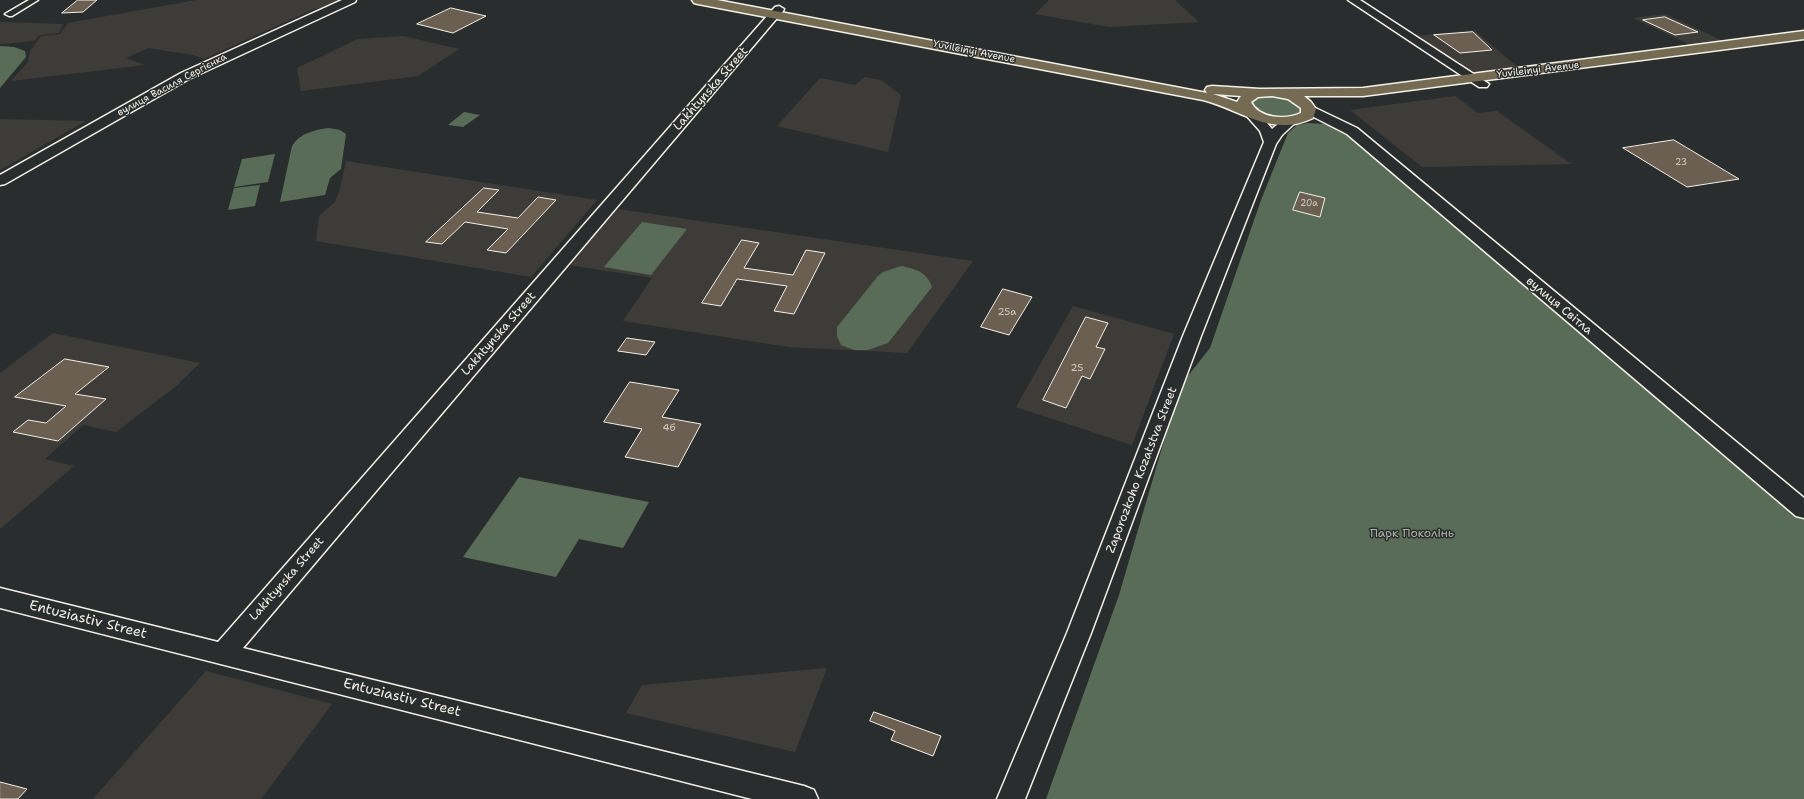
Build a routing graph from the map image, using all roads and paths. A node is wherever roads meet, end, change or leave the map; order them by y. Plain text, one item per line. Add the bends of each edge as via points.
1 (34, 0) edge
2 (351, 0) edge
3 (698, 0) edge
4 (730, 0) edge
5 (1353, 0) edge
6 (777, 12) junction
7 (10, 14) dead end
8 (1804, 35) edge
9 (1804, 42) edge
10 (1478, 81) junction
11 (1266, 93) junction
12 (1308, 108) junction
13 (1250, 113) junction
14 (1290, 121) junction
15 (1339, 126) junction
16 (1270, 140) junction
17 (0, 181) edge
18 (1804, 510) edge
19 (0, 598) edge
20 (223, 654) junction
21 (804, 799) edge
22 (1011, 799) edge

1 - 7 street
2 - 17 street, вулиця Василя Сергієнка via 185,76
3 - 6 main road, Yuvileinyi Avenue
4 - 6 main road, Yuvileinyi Avenue
5 - 10 street
6 - 11 main road, Yuvileinyi Avenue via 1215,90
6 - 13 main road, Yuvileinyi Avenue via 1203,96 1223,101
6 - 20 street, Lakhtynska Street
8 - 10 main road, Yuvileinyi Avenue
9 - 10 main road, Yuvileinyi Avenue
10 - 11 main road, Yuvileinyi Avenue via 1362,92
10 - 12 main road, Yuvileinyi Avenue
11 - 12 main road via 1293,97
11 - 13 main road via 1246,98 1244,107
12 - 14 main road via 1308,115
12 - 15 street, вулиця Світла
13 - 14 main road, Yuvileinyi Avenue via 1263,118
13 - 16 street via 1266,130
14 - 15 street via 1321,122
14 - 16 street, Zaporozkoho Kozatstva Street via 1280,127
15 - 18 street, вулиця Світла via 1352,131
16 - 22 street, Zaporozkoho Kozatstva Street via 1079,633
19 - 20 street, Entuziastiv Street
20 - 21 street, Entuziastiv Street

